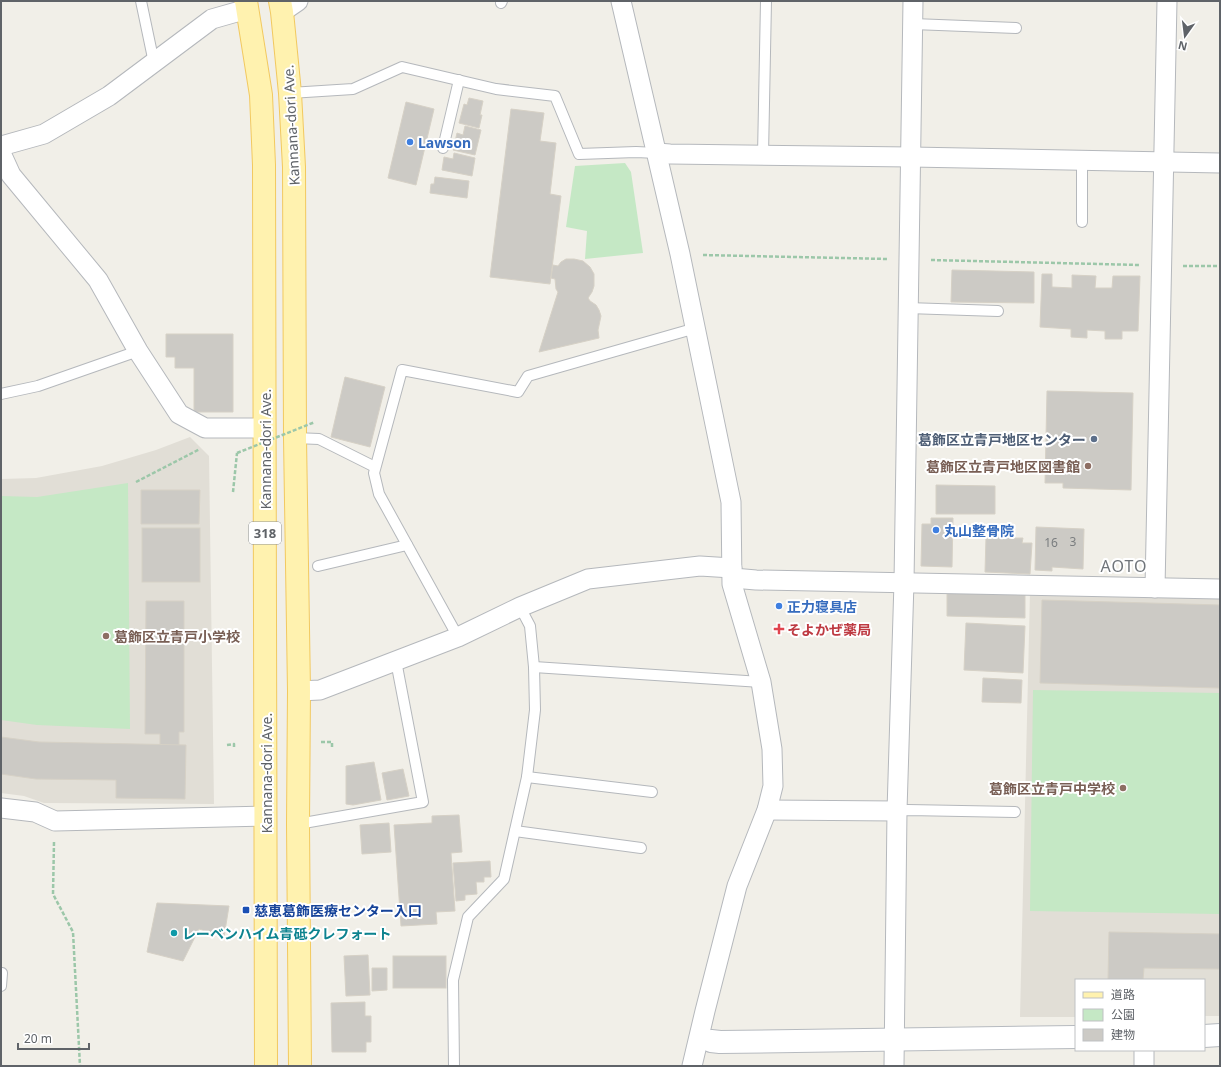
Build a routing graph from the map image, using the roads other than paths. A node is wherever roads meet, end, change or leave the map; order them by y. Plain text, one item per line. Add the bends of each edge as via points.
1 (141, 1) edge
2 (621, 1) edge
3 (766, 1) edge
4 (913, 1) edge
5 (1166, 1) edge
6 (247, 5) edge
7 (287, 5) edge
8 (913, 24) junction
9 (1016, 28) dead end
10 (154, 63) junction
11 (459, 80) junction
12 (290, 93) junction
13 (1, 146) edge
14 (443, 148) dead end
15 (1, 153) edge
16 (657, 153) junction
17 (762, 155) junction
18 (911, 157) junction
19 (1082, 160) junction
20 (1163, 162) junction
21 (1220, 163) edge
22 (1082, 222) dead end
23 (907, 308) junction
24 (998, 311) dead end
25 (696, 328) junction
26 (138, 351) junction
27 (1, 394) edge
28 (265, 428) junction
29 (295, 438) junction
30 (375, 467) junction
31 (407, 545) junction
32 (318, 566) dead end
33 (732, 573) junction
34 (904, 582) junction
35 (1155, 588) junction
36 (1220, 589) edge
37 (520, 607) junction
38 (458, 637) junction
39 (396, 661) junction
40 (534, 668) junction
41 (761, 682) junction
42 (299, 691) junction
43 (527, 777) junction
44 (652, 792) dead end
45 (1, 808) edge
46 (767, 810) junction
47 (897, 811) junction
48 (1015, 812) dead end
49 (266, 816) junction
50 (298, 824) junction
51 (515, 831) junction
52 (641, 848) dead end
53 (2, 973) dead end
54 (1, 986) edge
55 (1220, 1035) edge
56 (1205, 1036) edge
57 (1075, 1037) edge
58 (705, 1039) junction
59 (894, 1040) junction
60 (1144, 1051) edge
61 (266, 1066) edge
62 (300, 1066) edge
63 (454, 1066) edge
64 (692, 1066) edge
65 (894, 1066) edge
66 (1144, 1066) edge

1 - 10 lane
2 - 16 street
3 - 17 lane
4 - 8 street
5 - 20 street
6 - 10 street via 212,19
6 - 28 main road, Kannana-dori Ave. / 318 via 261,95 264,165
7 - 12 main road, Kannana-dori Ave. / 318
8 - 9 lane
8 - 18 street
10 - 13 street via 109,96 44,134
11 - 12 lane via 402,67 353,89
11 - 14 lane
11 - 16 lane via 496,89 555,96 579,154
12 - 29 main road, Kannana-dori Ave. / 318 via 294,167
15 - 26 street via 11,175 98,280
16 - 17 street
16 - 25 street
17 - 18 street
18 - 19 street
18 - 23 street
19 - 20 street
19 - 22 lane
20 - 21 street
20 - 35 street
23 - 24 lane
23 - 34 street
25 - 30 lane via 528,376 518,392 402,370
25 - 33 street via 731,502
26 - 27 lane via 38,386
26 - 28 street via 179,414 205,428
28 - 49 main road, Kannana-dori Ave. / 318
29 - 30 lane via 319,439
29 - 42 main road, Kannana-dori Ave. / 318
30 - 31 lane via 379,494
31 - 32 lane
31 - 38 lane
33 - 34 street via 756,580
33 - 37 street via 700,566 588,579
33 - 41 street via 732,584
34 - 35 street
34 - 47 street
35 - 36 street
37 - 38 street
37 - 40 lane via 530,626
38 - 39 street
39 - 42 street via 320,690
39 - 50 lane via 423,802
40 - 41 lane
40 - 43 lane via 535,710
41 - 46 street via 772,749 773,786
42 - 50 main road, Kannana-dori Ave. / 318
43 - 44 lane
43 - 51 lane
45 - 49 street via 35,812 55,822
46 - 47 street
46 - 58 street via 737,886
47 - 48 lane
47 - 59 street
49 - 61 main road, Kannana-dori Ave. / 318
50 - 62 main road, Kannana-dori Ave. / 318
51 - 52 lane
51 - 63 lane via 504,879 468,917 453,980
53 - 54 lane
55 - 56 street
57 - 59 street
58 - 59 street via 720,1042
58 - 64 street
59 - 65 street
60 - 66 street

